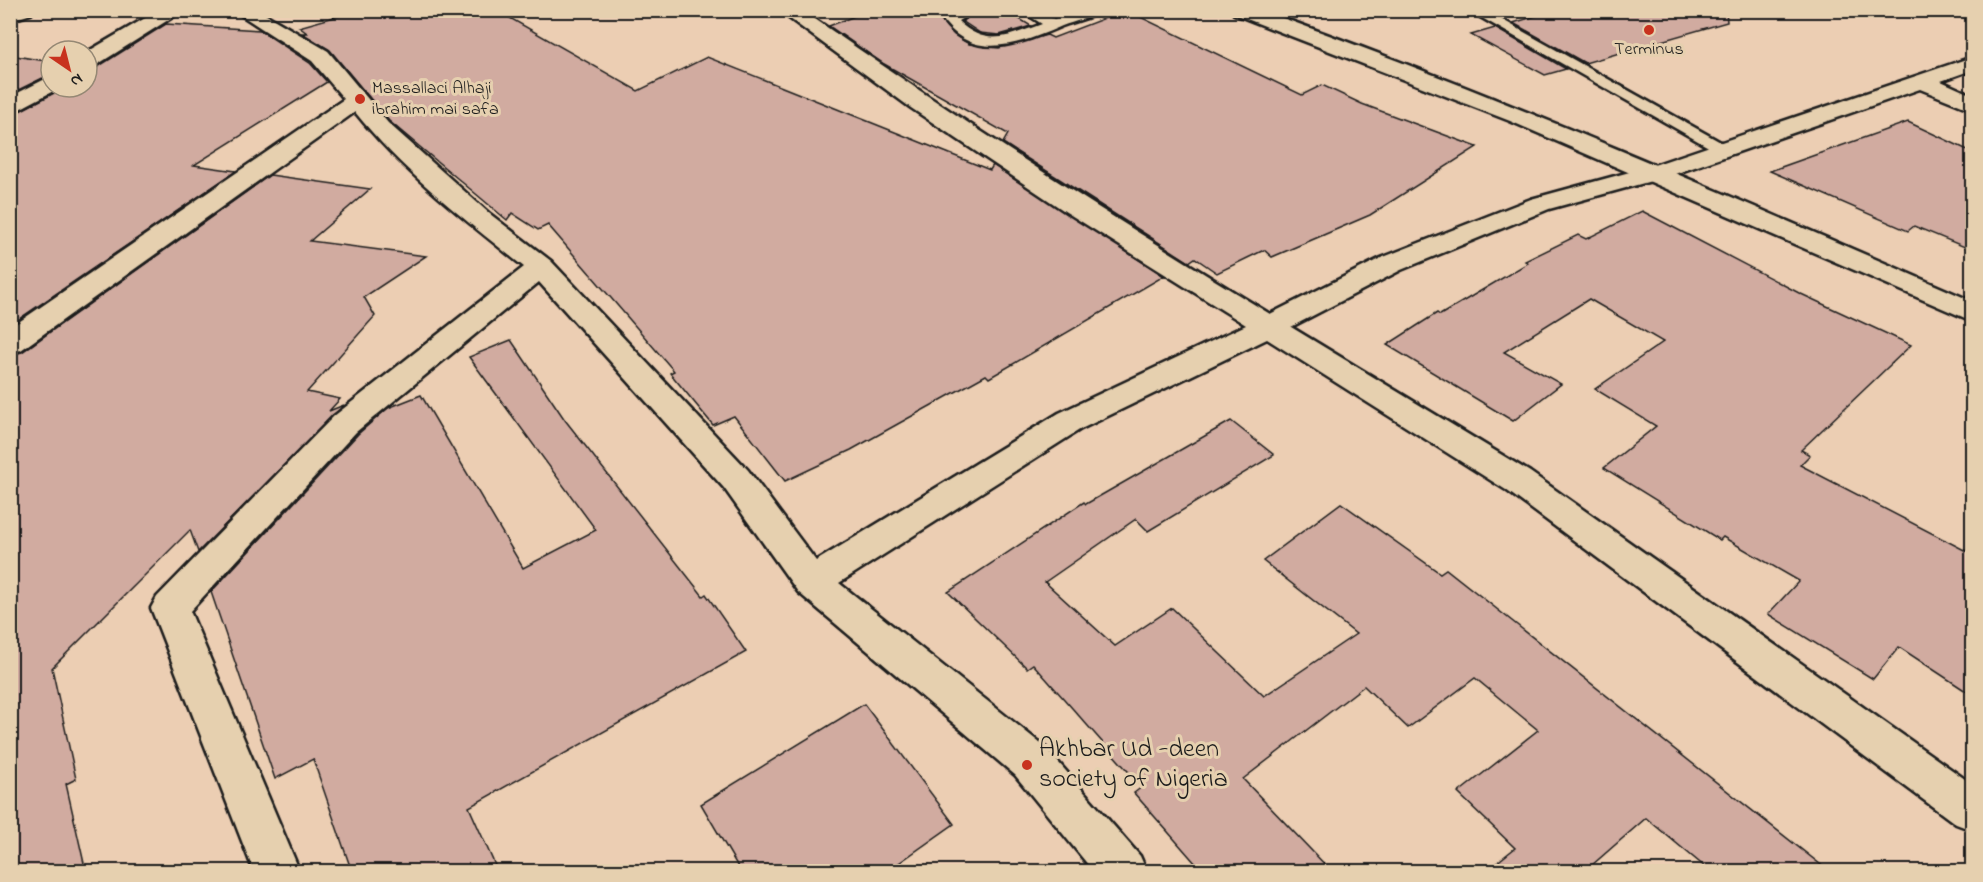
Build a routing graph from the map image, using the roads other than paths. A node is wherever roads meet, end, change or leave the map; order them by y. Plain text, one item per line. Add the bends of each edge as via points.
1 (24, 10) edge
2 (174, 10) edge
3 (243, 10) edge
4 (788, 10) edge
5 (971, 10) edge
6 (1026, 10) edge
7 (1094, 10) edge
8 (1241, 10) edge
9 (1474, 10) edge
10 (10, 15) edge
11 (1054, 25) junction
12 (99, 54) edge
13 (1972, 63) edge
14 (1921, 81) junction
15 (39, 90) edge
16 (357, 100) junction
17 (1972, 103) edge
18 (10, 107) edge
19 (1725, 149) junction
20 (1657, 172) junction
21 (541, 267) junction
22 (1972, 312) edge
23 (1267, 327) junction
24 (10, 344) edge
25 (811, 582) junction
26 (1972, 809) edge
27 (277, 872) edge
28 (1124, 872) edge

1 - 10 street
2 - 12 street
3 - 16 street via 320,56
4 - 23 street via 1065,200
5 - 11 lane via 950,20 981,42 991,44
6 - 11 lane
7 - 11 lane
8 - 20 street
9 - 19 lane
13 - 14 street
14 - 17 street
14 - 19 street
15 - 18 street
16 - 21 street via 405,151
16 - 24 street
19 - 20 street
20 - 22 street
20 - 23 street via 1529,208 1391,264
21 - 25 street via 736,479
21 - 27 street via 345,424 170,608
23 - 25 street via 1070,421
23 - 26 street via 1518,482
25 - 28 street via 1030,761

